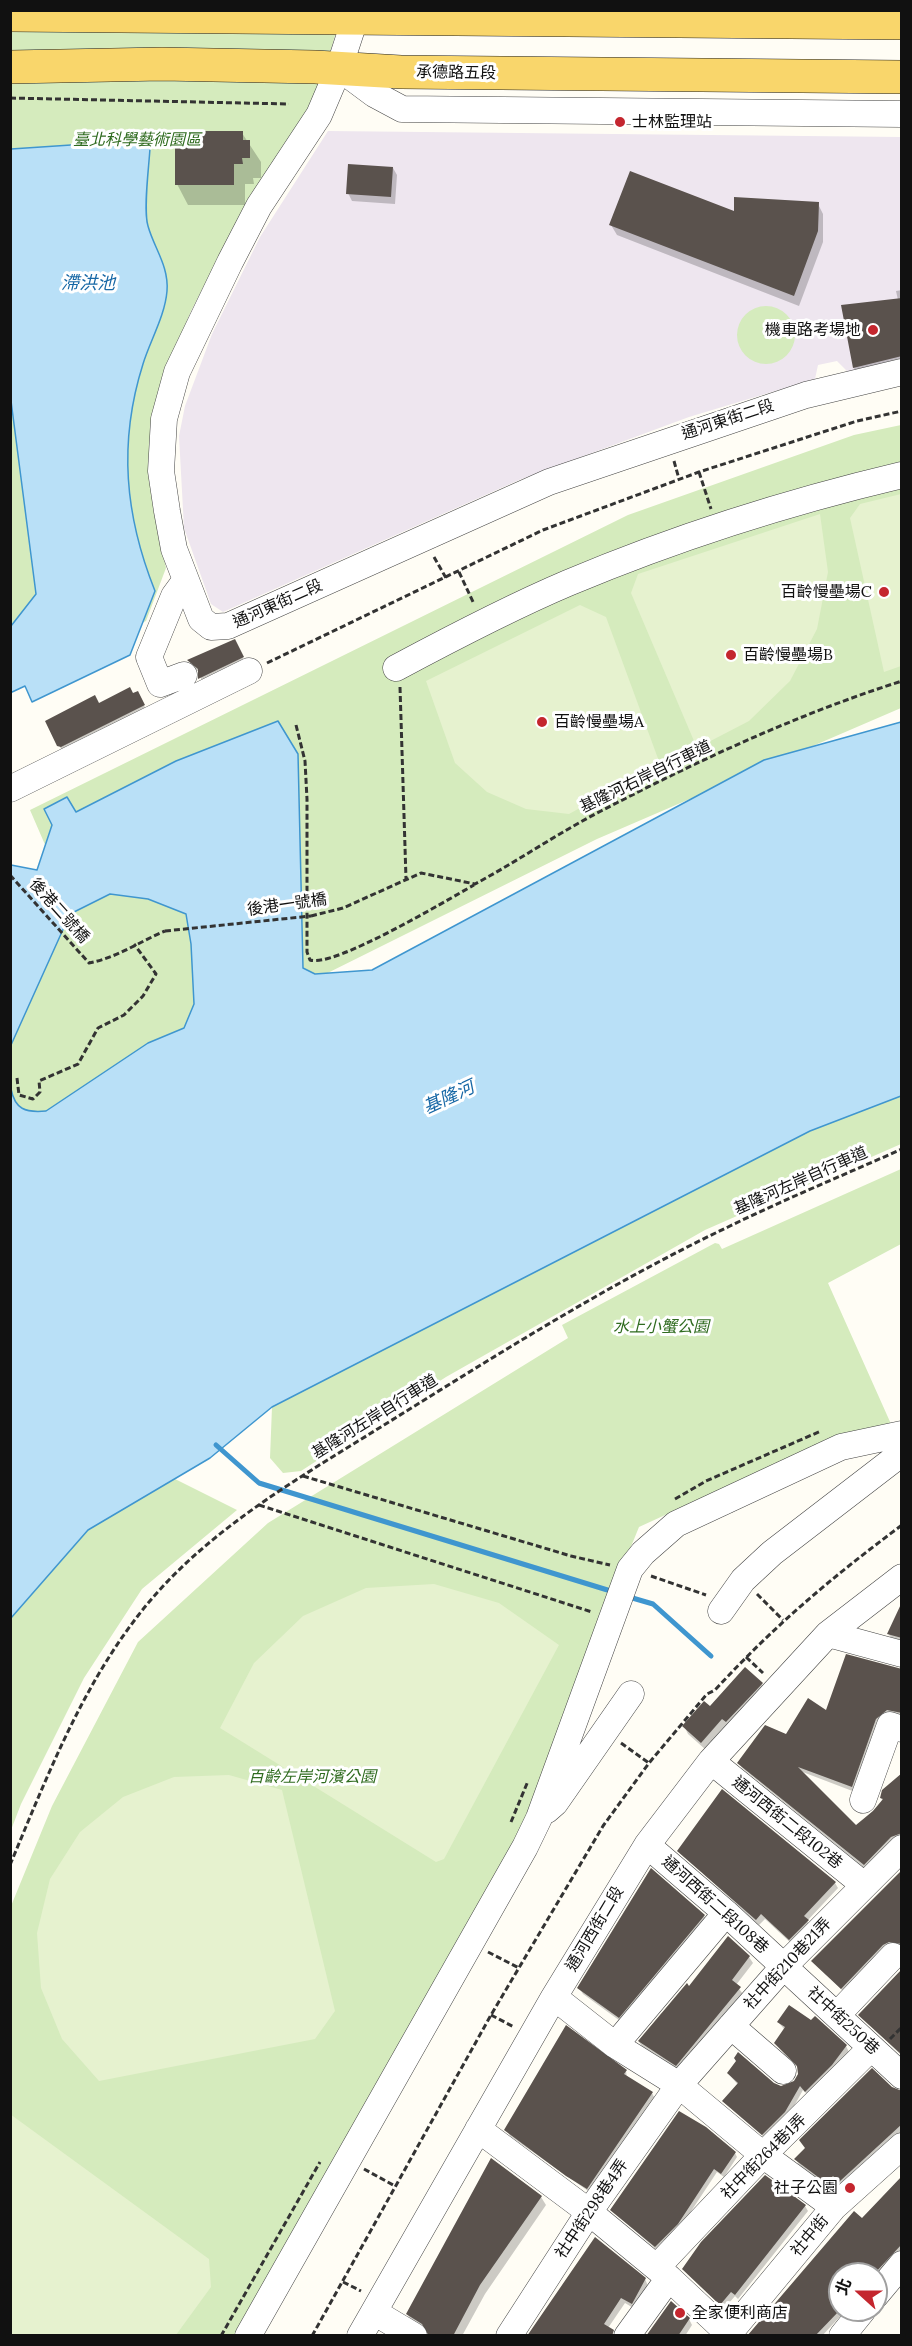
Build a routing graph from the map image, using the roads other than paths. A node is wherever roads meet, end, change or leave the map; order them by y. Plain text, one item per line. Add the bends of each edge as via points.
1 (358, 14) edge
2 (10, 15) edge
3 (902, 23) edge
4 (10, 67) edge
5 (339, 68) junction
6 (902, 77) edge
7 (902, 114) edge
8 (902, 372) edge
9 (902, 475) edge
10 (185, 581) junction
11 (396, 668) road end
12 (249, 671) road end
13 (184, 675) dead end
14 (14, 788) edge
15 (902, 1434) edge
16 (902, 1453) edge
17 (902, 1577) edge
18 (722, 1611) road end
19 (828, 1634) junction
20 (902, 1654) edge
21 (631, 1694) dead end
22 (902, 1729) edge
23 (711, 1761) junction
24 (863, 1800) dead end
25 (539, 1818) junction
26 (647, 1845) junction
27 (902, 1848) edge
28 (864, 1886) junction
29 (726, 1913) junction
30 (893, 1956) dead end
31 (784, 1966) junction
32 (554, 1997) junction
33 (837, 2015) junction
34 (731, 2026) junction
35 (615, 2045) junction
36 (872, 2048) junction
37 (783, 2071) dead end
38 (902, 2076) edge
39 (679, 2085) junction
40 (478, 2129) junction
41 (902, 2146) edge
42 (763, 2155) junction
43 (834, 2207) junction
44 (589, 2212) junction
45 (902, 2264) edge
46 (663, 2272) junction
47 (888, 2281) edge
48 (374, 2312) junction
49 (853, 2322) edge
50 (729, 2335) edge
51 (248, 2336) edge
52 (360, 2336) edge
53 (414, 2336) edge
54 (509, 2336) edge
55 (627, 2336) edge
56 (842, 2336) edge

1 - 2 main road
1 - 3 main road
1 - 5 street, 通河東街二段
4 - 5 main road, 承德路五段 via 162,64
5 - 6 main road, 承德路五段 via 401,72
5 - 7 street via 402,109
5 - 10 street, 通河東街二段 via 319,115 260,206 177,372 164,419 161,471 174,549
8 - 10 street, 通河東街二段 via 806,395 549,482 228,626 211,627 201,619
9 - 11 street via 717,528 568,583
10 - 13 street via 174,596 149,657 160,684
12 - 14 street
15 - 25 street via 841,1447 676,1524 651,1545 630,1569
16 - 18 street via 772,1553 742,1580
17 - 19 street, 通河西街二段
19 - 20 street
19 - 23 street, 通河西街二段
21 - 25 street via 555,1803
22 - 24 street via 890,1725
23 - 26 street, 通河西街二段
23 - 28 street, 通河西街二段102巷
25 - 51 street
26 - 29 street, 通河西街二段108巷
26 - 32 street, 通河西街二段
27 - 28 street, 社中街210巷21弄
28 - 31 street, 社中街210巷21弄
29 - 31 street, 通河西街二段108巷
29 - 35 street
30 - 33 street
31 - 33 street, 社中街250巷
31 - 34 street, 社中街210巷21弄
32 - 35 street
32 - 40 street, 通河西街二段
33 - 36 street, 社中街250巷
34 - 37 street
34 - 39 street, 社中街210巷21弄
35 - 39 street
36 - 38 street, 社中街250巷
36 - 42 street, 社中街264巷1弄
39 - 42 street
39 - 44 street, 社中街298巷4弄
40 - 44 street
40 - 48 street, 通河西街二段
41 - 43 street, 社中街
42 - 43 street
42 - 46 street, 社中街264巷1弄
43 - 50 street, 社中街
44 - 46 street
44 - 54 street, 社中街298巷4弄
45 - 47 street
46 - 50 street
46 - 55 street, 社中街264巷1弄
48 - 52 street, 通河西街二段
48 - 53 street
49 - 56 street

